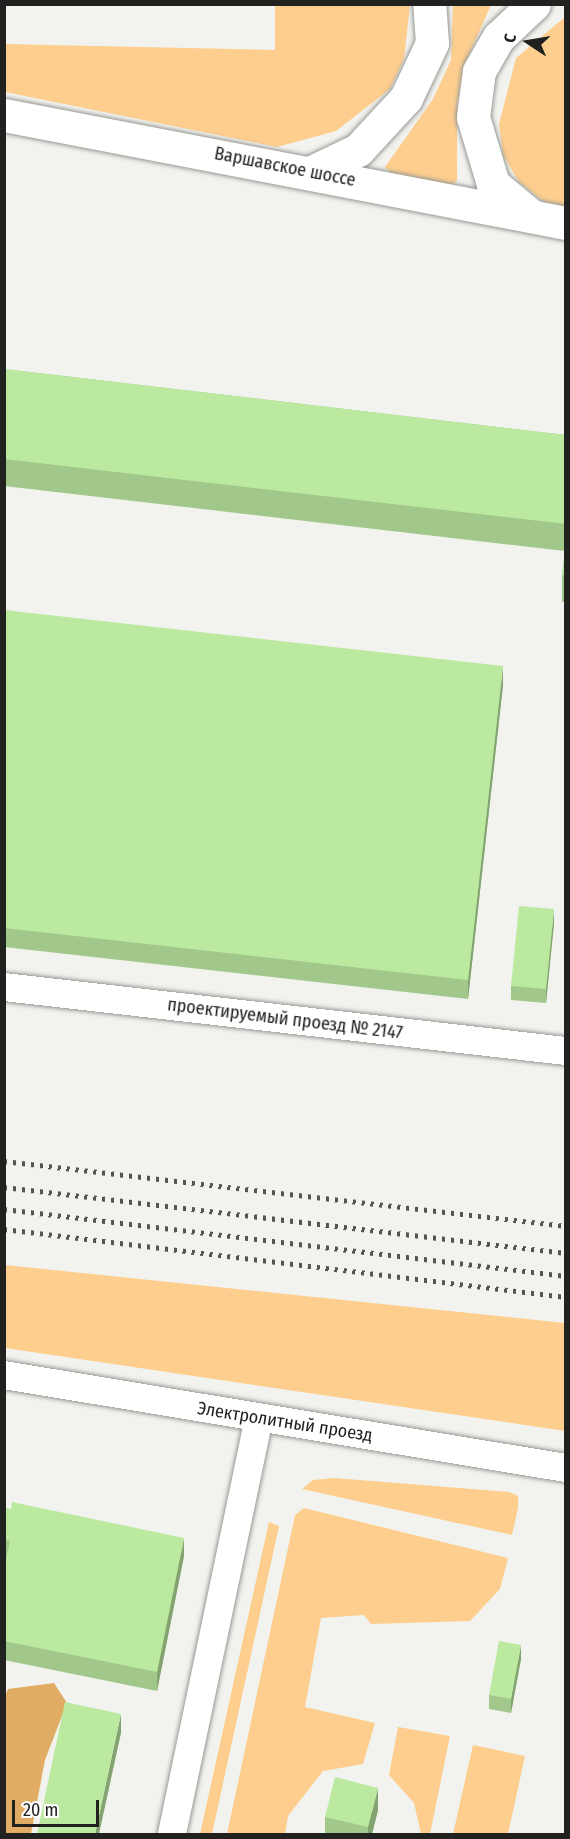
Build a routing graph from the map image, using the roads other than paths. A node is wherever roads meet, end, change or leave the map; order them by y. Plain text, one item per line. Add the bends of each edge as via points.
1 (429, 4) edge
2 (534, 4) edge
3 (4, 115) edge
4 (312, 172) junction
5 (531, 216) junction
6 (566, 223) edge
7 (4, 987) edge
8 (566, 1051) edge
9 (4, 1375) edge
10 (260, 1418) junction
11 (566, 1468) edge
12 (172, 1834) edge

1 - 4 main road via 432,43 406,98 358,150
2 - 5 main road via 499,37 479,71 474,117 493,184
3 - 4 main road, Варшавское шоссе
4 - 5 main road, Варшавское шоссе
5 - 6 main road, Варшавское шоссе
7 - 8 street, проектируемый проезд № 2147
9 - 10 street, Электролитный проезд
10 - 11 street, Электролитный проезд
10 - 12 street

